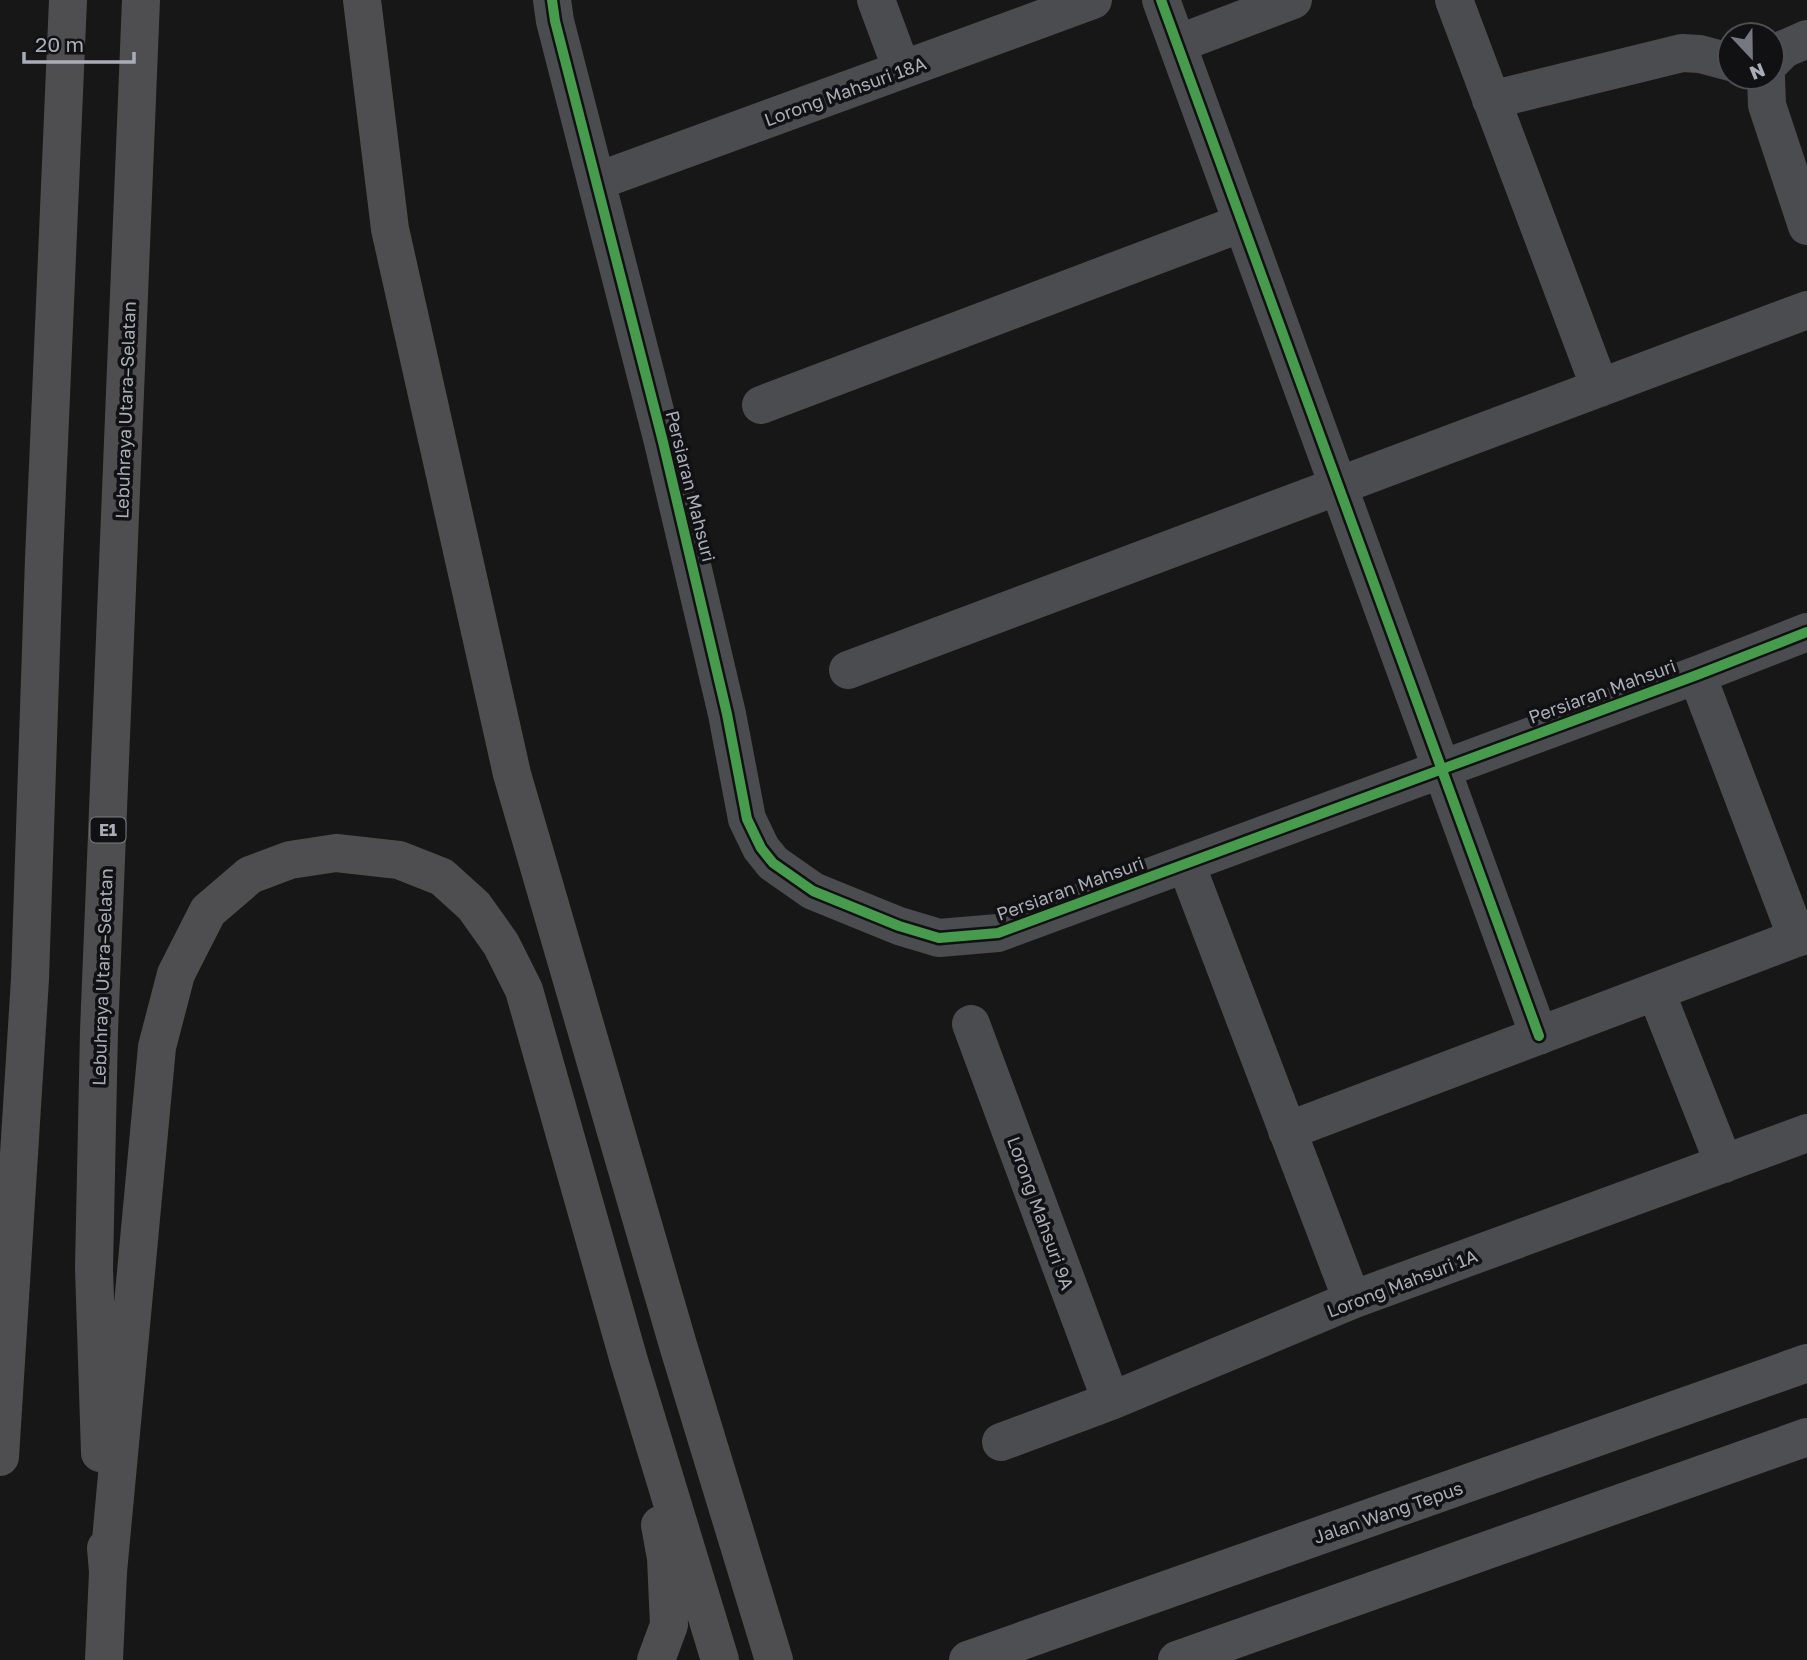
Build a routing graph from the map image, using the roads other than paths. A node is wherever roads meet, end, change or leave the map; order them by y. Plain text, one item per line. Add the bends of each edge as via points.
1 (68, 0) edge
2 (141, 0) edge
3 (362, 0) edge
4 (552, 0) edge
5 (876, 0) edge
6 (1093, 0) edge
7 (1161, 0) edge
8 (1293, 0) edge
9 (1454, 0) edge
10 (1807, 39) edge
11 (1177, 44) junction
12 (1786, 48) edge
13 (1716, 58) edge
14 (902, 70) junction
15 (1767, 91) edge
16 (1491, 100) junction
17 (598, 181) junction
18 (1242, 223) junction
19 (1807, 226) edge
20 (1807, 310) edge
21 (1600, 388) junction
22 (761, 405) dead end
23 (1338, 486) junction
24 (1807, 632) edge
25 (848, 670) dead end
26 (1697, 675) junction
27 (1441, 769) junction
28 (1186, 864) junction
29 (1802, 936) edge
30 (1656, 992) junction
31 (971, 1024) dead end
32 (1539, 1036) junction
33 (1287, 1131) junction
34 (1807, 1133) edge
35 (1724, 1164) junction
36 (1352, 1300) junction
37 (629, 1361) junction
38 (1807, 1363) edge
39 (1111, 1401) junction
40 (1, 1423) edge
41 (1807, 1437) edge
42 (1001, 1442) dead end
43 (108, 1572) junction
44 (104, 1660) edge
45 (656, 1660) edge
46 (720, 1660) edge
47 (774, 1660) edge
48 (968, 1660) edge
49 (1177, 1660) edge

1 - 40 highway via 30,979
2 - 43 highway, Lebuhraya Utara–Selatan / E1 via 99,1031 95,1293
3 - 47 highway via 390,229 512,774
4 - 17 street, Persiaran Mahsuri
5 - 14 street
6 - 14 street, Lorong Mahsuri 18A
7 - 11 street
8 - 11 street
9 - 16 street
10 - 12 street
11 - 18 street
13 - 16 street via 1682,53
14 - 17 street, Lorong Mahsuri 18A
15 - 19 street
16 - 21 street
17 - 28 street, Persiaran Mahsuri via 724,700 747,819 773,863 813,891 939,938 998,933
18 - 22 street
18 - 23 street
20 - 21 street
21 - 23 street
23 - 25 street
23 - 27 street
24 - 26 street, Persiaran Mahsuri
26 - 27 street, Persiaran Mahsuri
26 - 29 street
27 - 28 street, Persiaran Mahsuri
27 - 32 street
28 - 33 street
29 - 30 street
30 - 32 street
30 - 35 street
31 - 39 street, Lorong Mahsuri 9A
32 - 33 street
33 - 36 street
34 - 35 street, Lorong Mahsuri 1A
35 - 36 street, Lorong Mahsuri 1A
36 - 39 street, Lorong Mahsuri 1A
37 - 43 highway via 524,990 501,944 474,906 442,877 399,860 336,853 290,860 250,876 208,911 176,974 157,1047
37 - 45 highway via 666,1558 669,1625
37 - 46 highway
38 - 48 main road, Jalan Wang Tepus
39 - 42 street, Lorong Mahsuri 1A
41 - 49 main road
43 - 44 highway, Lebuhraya Utara–Selatan / E1

